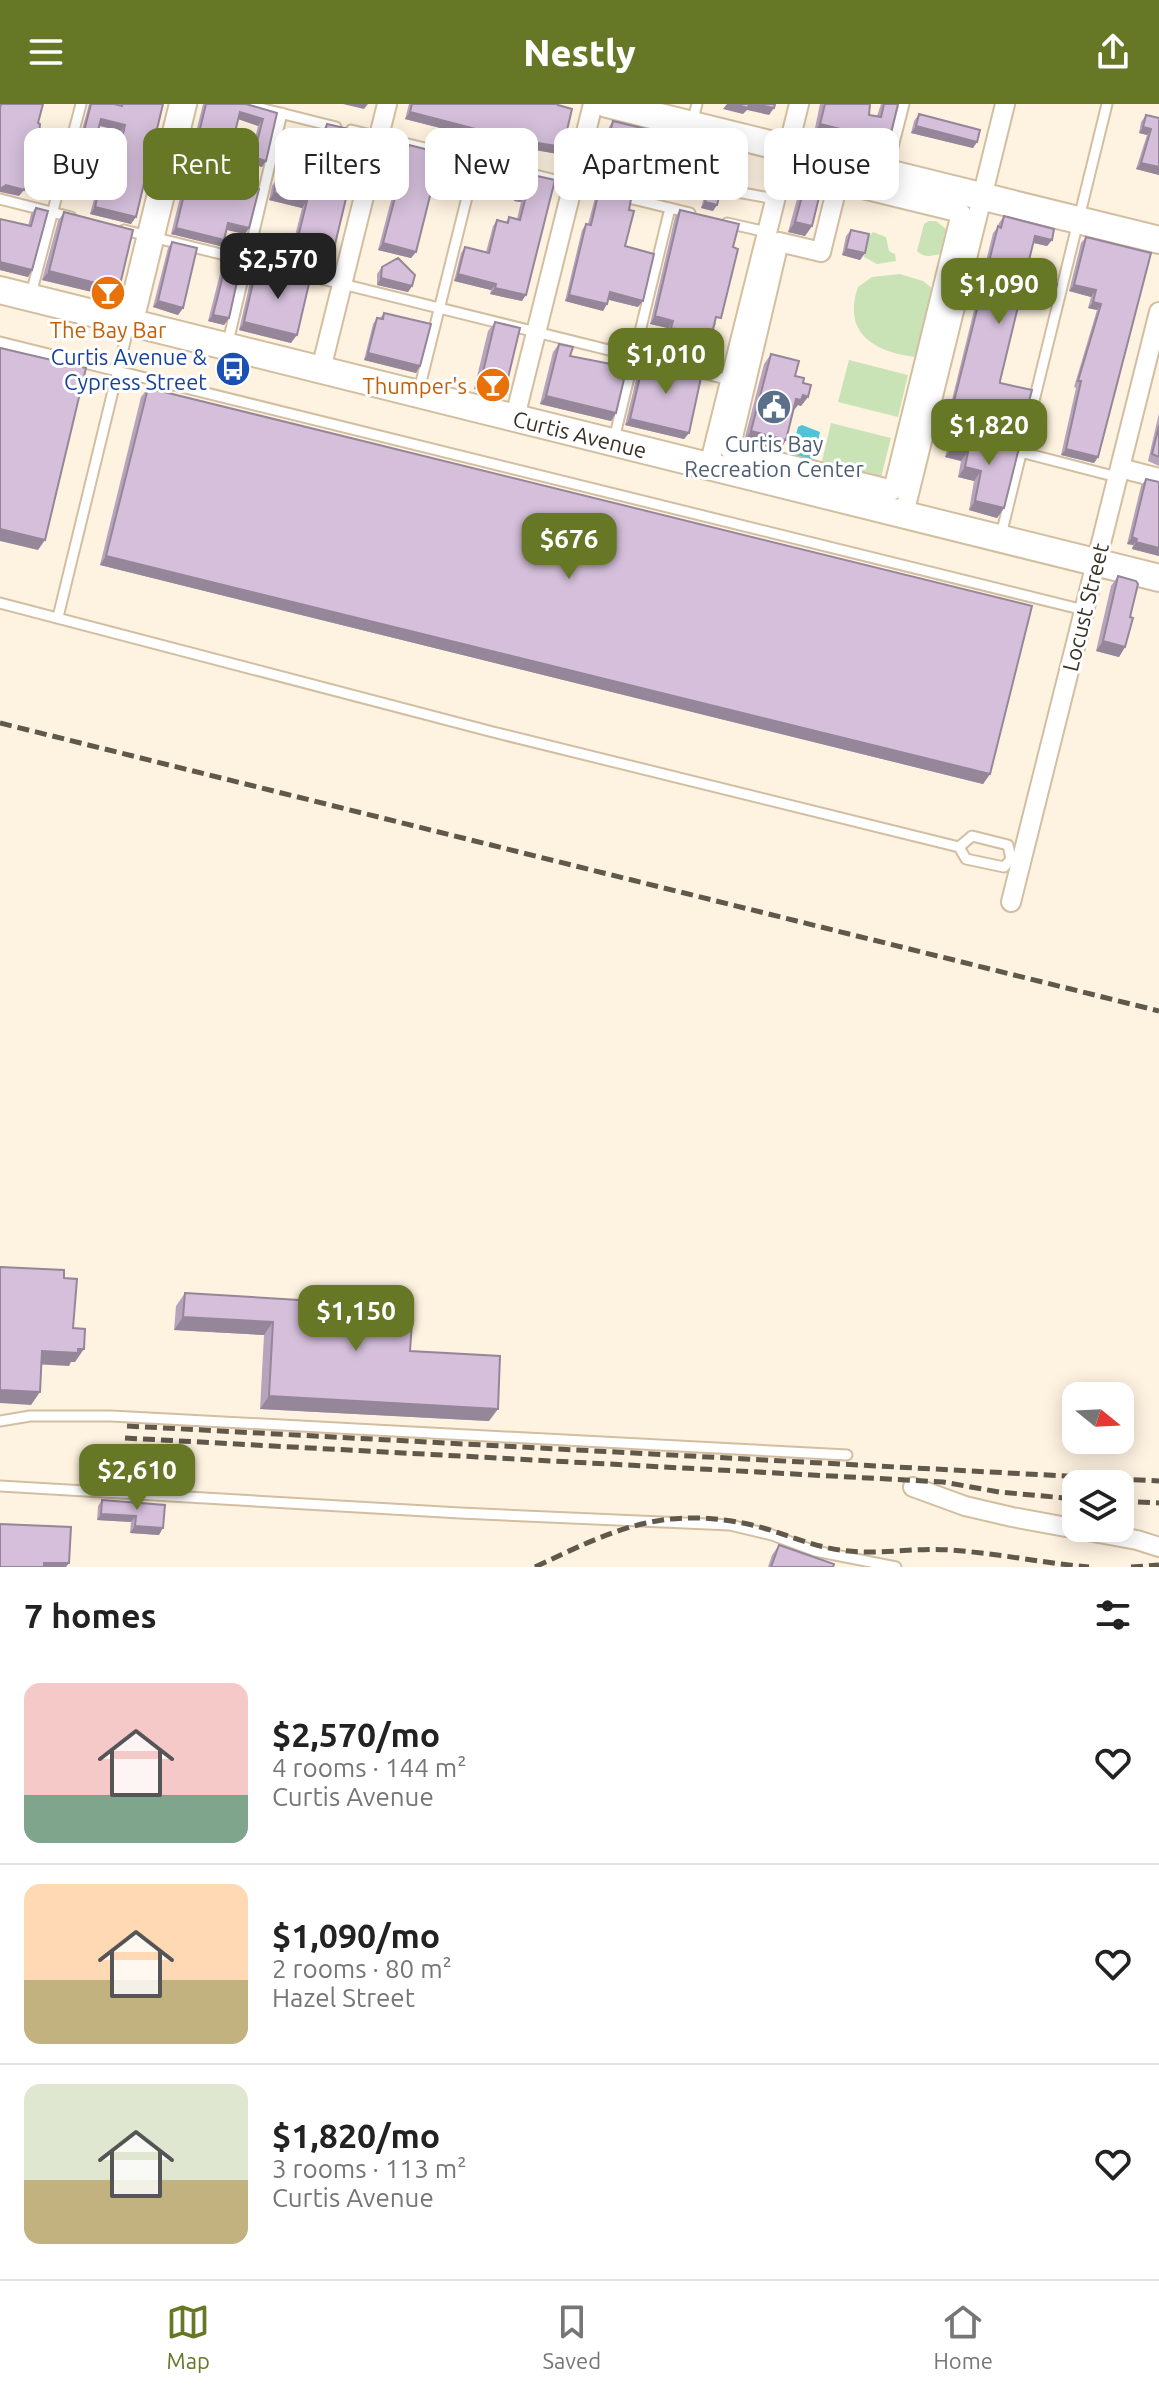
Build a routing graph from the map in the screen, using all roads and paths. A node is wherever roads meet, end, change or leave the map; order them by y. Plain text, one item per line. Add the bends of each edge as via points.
1 (81, 104) edge
2 (183, 104) edge
3 (244, 104) edge
4 (387, 104) edge
5 (593, 104) edge
6 (607, 104) edge
7 (799, 104) edge
8 (904, 104) edge
9 (1005, 104) edge
10 (1107, 104) edge
11 (282, 113) junction
12 (694, 114) edge
13 (343, 128) edge
14 (381, 128) edge
15 (587, 128) edge
16 (793, 128) edge
17 (898, 128) edge
18 (764, 140) edge
19 (899, 178) edge
20 (0, 199) edge
21 (363, 200) edge
22 (466, 200) edge
23 (569, 200) edge
24 (636, 200) edge
25 (775, 200) edge
26 (972, 205) junction
27 (670, 208) junction
28 (52, 212) junction
29 (698, 215) edge
30 (79, 219) edge
31 (712, 219) edge
32 (1079, 221) junction
33 (120, 229) edge
34 (767, 232) junction
35 (151, 237) junction
36 (1159, 240) edge
37 (247, 261) junction
38 (342, 284) junction
39 (0, 290) edge
40 (30, 297) junction
41 (440, 308) junction
42 (1159, 312) edge
43 (130, 321) junction
44 (536, 332) junction
45 (1156, 337) edge
46 (0, 342) edge
47 (227, 346) junction
48 (634, 356) junction
49 (321, 369) junction
50 (118, 371) junction
51 (730, 380) junction
52 (1150, 385) edge
53 (418, 393) junction
54 (515, 417) junction
55 (925, 428) junction
56 (614, 442) junction
57 (979, 442) edge
58 (1007, 449) edge
59 (1021, 452) junction
60 (709, 466) junction
61 (1118, 472) junction
62 (1159, 478) edge
63 (904, 514) junction
64 (1000, 538) junction
65 (1096, 562) junction
66 (1159, 578) edge
67 (0, 603) edge
68 (1084, 610) junction
69 (58, 617) junction
70 (959, 847) junction
71 (1016, 861) junction
72 (1011, 902) dead end
73 (0, 1421) edge
74 (847, 1455) dead end
75 (0, 1486) edge
76 (913, 1487) dead end
77 (1159, 1547) edge
78 (896, 1567) edge

1 - 28 lane
2 - 35 main road
3 - 11 lane
4 - 14 street
5 - 15 street
6 - 12 main road
7 - 16 street
8 - 17 lane
9 - 26 street
10 - 32 lane
11 - 13 lane
11 - 37 lane
12 - 18 main road
19 - 26 main road
20 - 28 lane
21 - 38 street
22 - 41 lane
23 - 44 street
24 - 27 lane
25 - 34 street
26 - 26 street via 838,183 821,252 779,242 730,450 893,490
26 - 32 main road
26 - 55 street
27 - 29 lane
27 - 48 lane
28 - 30 lane
28 - 40 lane
31 - 34 lane
32 - 36 main road
32 - 59 lane
33 - 35 lane
34 - 51 street
35 - 37 lane
35 - 43 main road
37 - 38 lane
37 - 47 lane
38 - 41 lane
38 - 49 street
39 - 40 main road, Curtis Avenue
40 - 43 main road, Curtis Avenue
41 - 44 lane
41 - 53 lane
42 - 45 street, Locust Street
43 - 47 main road, Curtis Avenue
43 - 50 lane
44 - 48 lane
44 - 54 street
45 - 52 street, Locust Street
46 - 50 lane
47 - 49 main road, Curtis Avenue
48 - 51 lane
48 - 56 lane
49 - 53 main road, Curtis Avenue
50 - 68 lane
50 - 69 lane
51 - 60 street
52 - 61 street, Locust Street
53 - 54 main road, Curtis Avenue
54 - 56 main road, Curtis Avenue
55 - 57 lane
55 - 63 street
56 - 60 main road, Curtis Avenue
58 - 59 lane
59 - 61 lane
59 - 64 lane
60 - 63 main road, Curtis Avenue
61 - 62 street
61 - 65 street, Locust Street
63 - 64 main road, Curtis Avenue
64 - 65 main road, Curtis Avenue
65 - 66 main road, Curtis Avenue
65 - 68 street, Locust Street
67 - 69 lane
68 - 71 street, Locust Street
69 - 70 lane
70 - 71 lane via 966,859 1004,867
70 - 71 lane via 972,836 1008,845
71 - 72 street, Locust Street
73 - 74 lane via 111,1416
75 - 78 lane via 730,1525 815,1551
76 - 77 street via 965,1506

